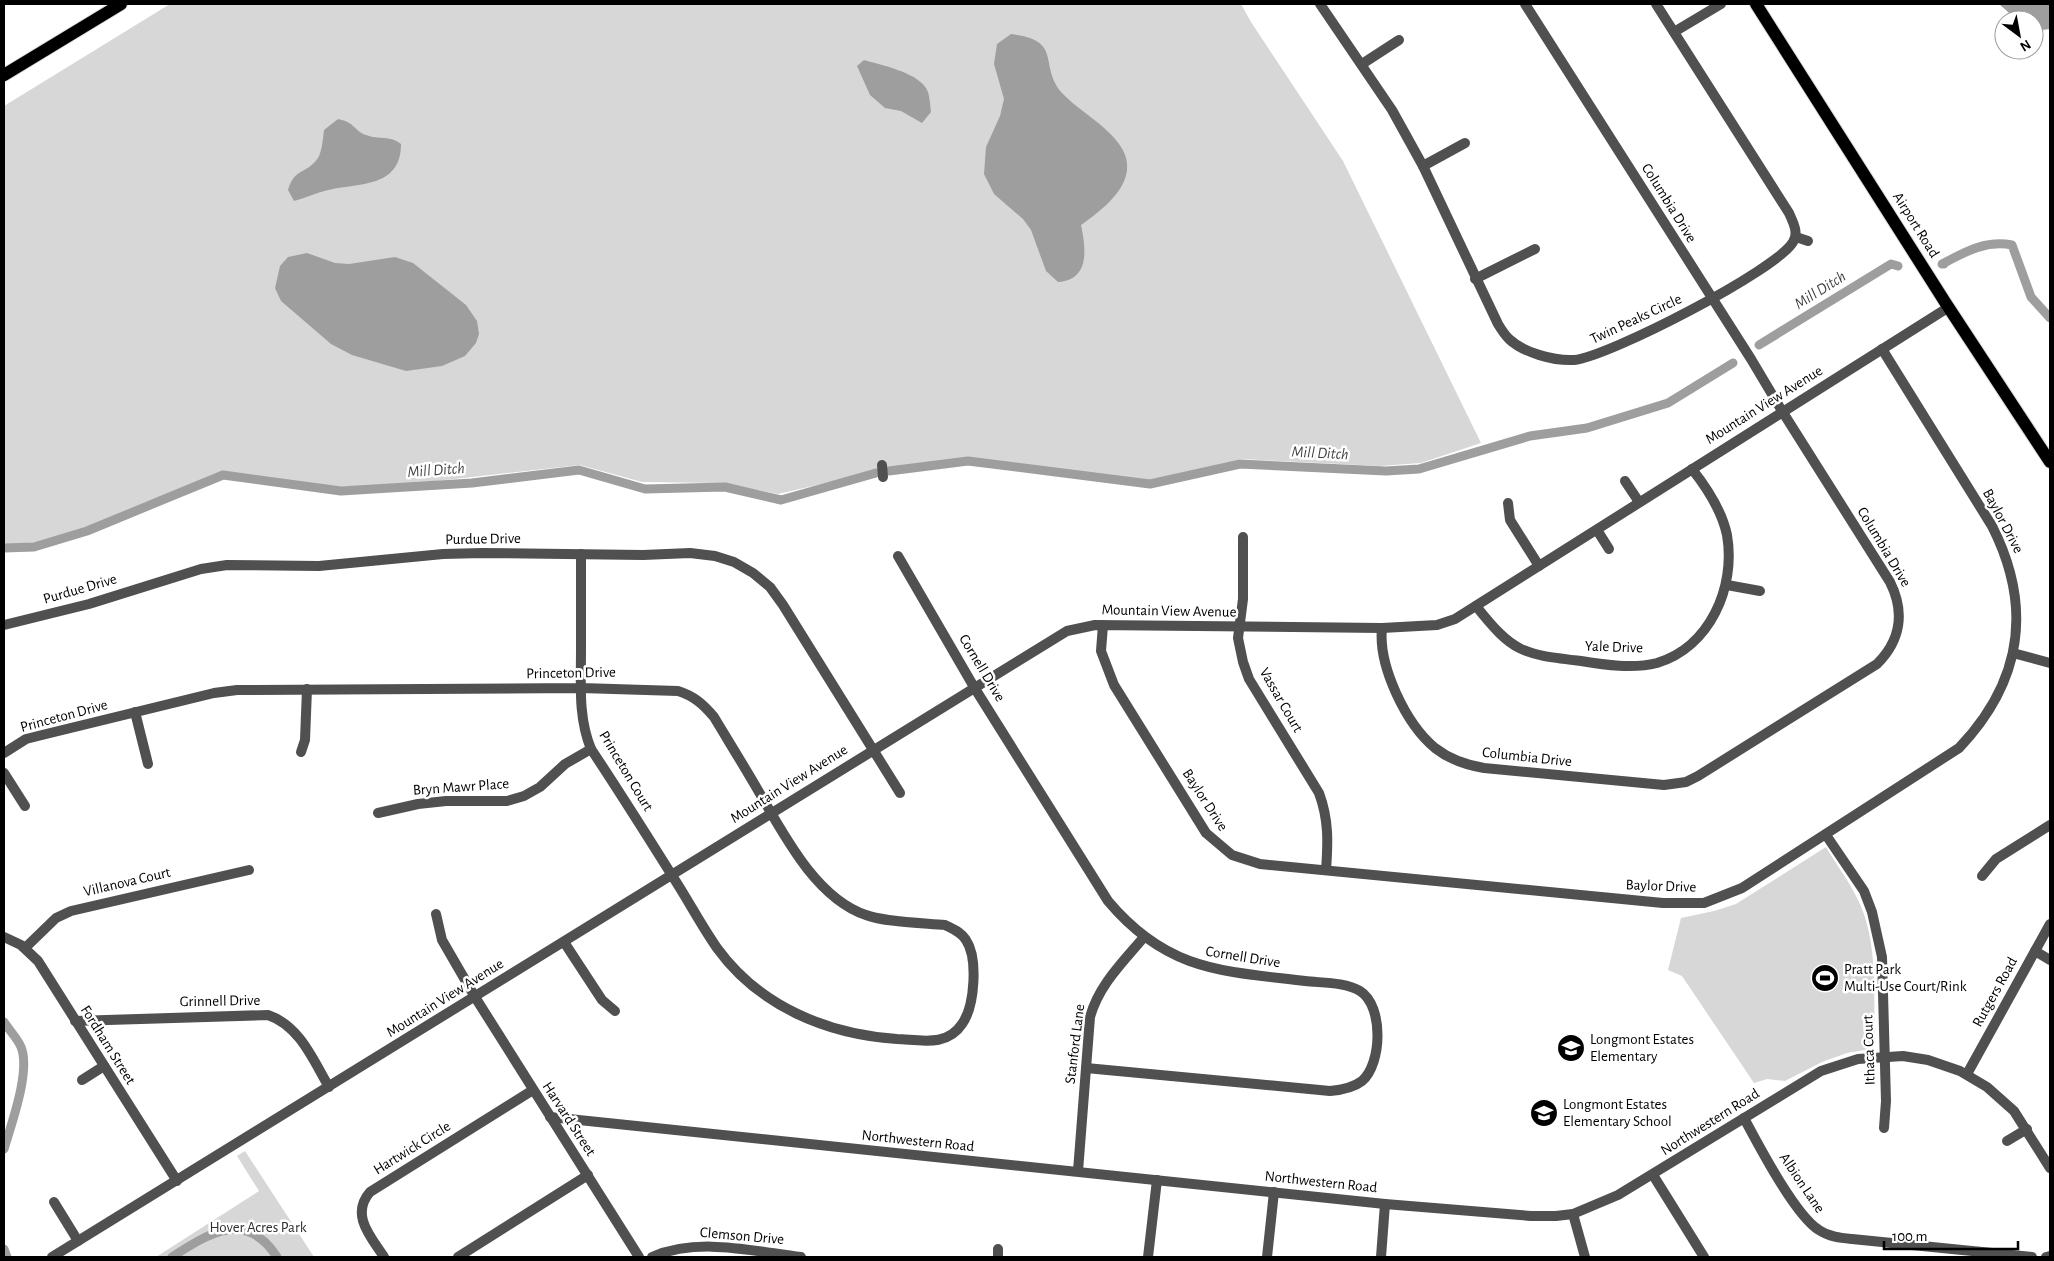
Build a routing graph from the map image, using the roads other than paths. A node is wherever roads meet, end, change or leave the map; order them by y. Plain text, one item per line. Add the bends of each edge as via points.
1 (121, 4) edge
2 (1320, 4) edge
3 (1525, 4) edge
4 (1656, 4) edge
5 (1721, 4) edge
6 (1756, 4) edge
7 (1674, 32) junction
8 (1399, 40) dead end
9 (1362, 64) junction
10 (4, 75) edge
11 (1465, 142) dead end
12 (1423, 166) junction
13 (1796, 236) junction
14 (1808, 241) dead end
15 (1535, 249) dead end
16 (1475, 278) junction
17 (1712, 299) junction
18 (1948, 307) junction
19 (1882, 349) junction
20 (1782, 411) junction
21 (2050, 462) edge
22 (882, 465) dead end
23 (1692, 468) junction
24 (883, 477) dead end
25 (1625, 481) dead end
26 (1639, 502) junction
27 (1508, 503) dead end
28 (1597, 530) junction
29 (1243, 537) dead end
30 (1609, 549) dead end
31 (581, 554) junction
32 (898, 556) dead end
33 (1539, 566) junction
34 (1727, 585) junction
35 (1760, 590) dead end
36 (1476, 606) junction
37 (4, 625) edge
38 (1103, 625) junction
39 (1240, 626) junction
40 (1382, 628) junction
41 (2013, 653) junction
42 (2050, 662) edge
43 (974, 687) junction
44 (581, 688) junction
45 (307, 689) junction
46 (135, 712) junction
47 (591, 749) junction
48 (872, 750) junction
49 (4, 752) edge
50 (301, 752) dead end
51 (148, 764) dead end
52 (4, 773) edge
53 (900, 793) dead end
54 (26, 806) dead end
55 (378, 813) dead end
56 (771, 813) junction
57 (2050, 825) edge
58 (1826, 835) junction
59 (249, 870) dead end
60 (1326, 870) junction
61 (672, 875) junction
62 (1982, 876) dead end
63 (436, 914) dead end
64 (2050, 924) edge
65 (4, 937) edge
66 (1144, 937) junction
67 (564, 942) junction
68 (25, 948) junction
69 (2035, 951) junction
70 (2050, 960) edge
71 (475, 997) junction
72 (615, 1012) dead end
73 (75, 1021) junction
74 (1885, 1056) junction
75 (104, 1066) junction
76 (1086, 1068) junction
77 (1967, 1074) junction
78 (82, 1080) dead end
79 (329, 1087) junction
80 (533, 1090) junction
81 (550, 1117) junction
82 (1744, 1118) junction
83 (1884, 1128) dead end
84 (2027, 1129) junction
85 (2007, 1141) dead end
86 (2050, 1168) edge
87 (1078, 1171) junction
88 (1653, 1175) junction
89 (588, 1176) junction
90 (177, 1180) junction
91 (1157, 1180) junction
92 (1274, 1192) junction
93 (54, 1202) dead end
94 (1385, 1204) junction
95 (1573, 1214) junction
96 (78, 1240) junction
97 (759, 1255) edge
98 (2050, 1256) edge
99 (52, 1257) edge
100 (384, 1257) edge
101 (458, 1257) edge
102 (639, 1257) edge
103 (652, 1257) edge
104 (801, 1257) edge
105 (1148, 1257) edge
106 (1268, 1257) edge
107 (1381, 1257) edge
108 (1585, 1257) edge
109 (1704, 1257) edge
110 (2008, 1257) edge
111 (2032, 1257) edge
112 (2046, 1257) edge

1 - 10 main road
2 - 9 street, Twin Peaks Circle
3 - 17 street, Columbia Drive
4 - 7 street
5 - 7 street
6 - 18 main road, Airport Road
7 - 13 street via 1789,213
8 - 9 street
9 - 12 street, Twin Peaks Circle
11 - 12 street
12 - 16 street, Twin Peaks Circle
13 - 14 street
13 - 17 street, Twin Peaks Circle via 1785,253
15 - 16 street
16 - 17 street, Twin Peaks Circle via 1498,324 1510,340 1555,359 1590,357
17 - 20 street, Columbia Drive
18 - 19 street, Mountain View Avenue
18 - 21 main road, Airport Road
19 - 20 street, Mountain View Avenue
19 - 41 street, Baylor Drive via 2003,547 2016,598
20 - 23 street, Mountain View Avenue
20 - 40 street, Columbia Drive via 1890,582 1899,606 1898,632 1877,664 1698,776 1686,782 1664,785 1484,768 1460,762 1430,743 1394,691 1384,666
22 - 24 street
23 - 26 street, Mountain View Avenue
23 - 34 street, Yale Drive via 1712,497 1723,522 1728,555
25 - 26 street
26 - 28 street, Mountain View Avenue
27 - 33 street via 1510,520
28 - 30 street
28 - 33 street, Mountain View Avenue
29 - 39 street, Vassar Court
31 - 37 street, Purdue Drive via 443,554 319,566 227,565 201,568 89,604
31 - 44 street, Princeton Court
31 - 48 street, Purdue Drive via 690,553 734,562 753,573 784,605
32 - 43 street, Cornell Drive
33 - 36 street, Mountain View Avenue
34 - 35 street
34 - 36 street, Yale Drive via 1706,628 1692,642 1676,654 1642,665 1606,665 1528,653 1498,634
36 - 40 street, Mountain View Avenue via 1437,625
38 - 39 street, Mountain View Avenue
38 - 43 street, Mountain View Avenue via 1086,625 1066,631
38 - 60 street, Baylor Drive via 1101,651 1114,685 1211,839 1232,855 1250,862
39 - 40 street, Mountain View Avenue
39 - 60 street, Vassar Court via 1238,638 1249,678 1319,793 1326,811
41 - 42 street
41 - 58 street, Baylor Drive via 1994,704 1959,748
43 - 48 street, Mountain View Avenue
43 - 66 street, Cornell Drive via 1108,901 1124,921
44 - 45 street, Princeton Drive
44 - 47 street, Princeton Court via 582,716
44 - 56 street, Princeton Drive via 641,688 690,695 714,717
45 - 46 street, Princeton Drive via 214,693
45 - 50 street via 305,740
46 - 49 street, Princeton Drive via 26,740
46 - 51 street
47 - 55 street, Bryn Mawr Place via 565,764 540,787 524,796 507,801 418,804
47 - 61 street, Princeton Court
48 - 53 street, Purdue Drive
48 - 56 street, Mountain View Avenue
52 - 54 street
56 - 61 street, Mountain View Avenue
56 - 61 street, Princeton Drive via 814,878 847,906 867,916 945,925 965,938 973,960 972,989 968,1012 954,1034 936,1042 872,1037 820,1024 788,1010 758,992 739,974 717,948
57 - 62 street via 1996,859
58 - 60 street, Baylor Drive via 1742,888 1704,903 1581,897
58 - 74 street, Ithaca Court via 1864,891 1872,912 1882,957
59 - 68 street, Villanova Court via 71,911 56,918
61 - 67 street, Mountain View Avenue
63 - 71 street, Harvard Street via 442,940
64 - 69 street, Rutgers Road
65 - 68 street, Fordham Street
66 - 76 street, Stanford Lane via 1095,1000 1090,1017
66 - 76 street, Cornell Drive via 1171,954 1200,966 1243,975 1350,986 1361,992 1368,998 1375,1014 1378,1032 1370,1072 1358,1084 1345,1090 1330,1091
67 - 71 street, Mountain View Avenue
67 - 72 street via 602,1000
68 - 73 street, Fordham Street via 38,962
69 - 70 street
69 - 77 street, Rutgers Road
71 - 79 street, Mountain View Avenue
71 - 80 street, Harvard Street
73 - 75 street, Fordham Street
73 - 79 street, Grinnell Drive via 268,1015 289,1026 302,1041
74 - 77 street, Northwestern Road via 1928,1060
74 - 82 street, Northwestern Road via 1858,1059 1820,1071
74 - 83 street, Ithaca Court
75 - 78 street
75 - 90 street, Fordham Street
76 - 87 street, Stanford Lane
77 - 84 street, Northwestern Road via 2006,1102
79 - 90 street, Mountain View Avenue
80 - 81 street, Harvard Street
80 - 100 street, Hartwick Circle via 370,1192 360,1211 362,1222
81 - 87 street, Northwestern Road
81 - 89 street, Harvard Street
82 - 88 street, Northwestern Road
82 - 110 street, Albion Lane via 1803,1215 1821,1232 1846,1238
84 - 85 street
84 - 86 street, Northwestern Road
87 - 91 street, Northwestern Road
88 - 95 street, Northwestern Road via 1604,1202
88 - 109 street
89 - 101 street
89 - 102 street, Harvard Street
90 - 96 street, Mountain View Avenue
91 - 92 street, Northwestern Road
91 - 105 street
92 - 94 street, Northwestern Road
92 - 106 street
93 - 96 street
94 - 95 street, Northwestern Road via 1531,1216
94 - 107 street
95 - 108 street
96 - 99 street, Mountain View Avenue
97 - 103 street, Clemson Drive via 689,1246
97 - 104 street, Clemson Drive
98 - 112 street
110 - 111 street, Albion Lane

